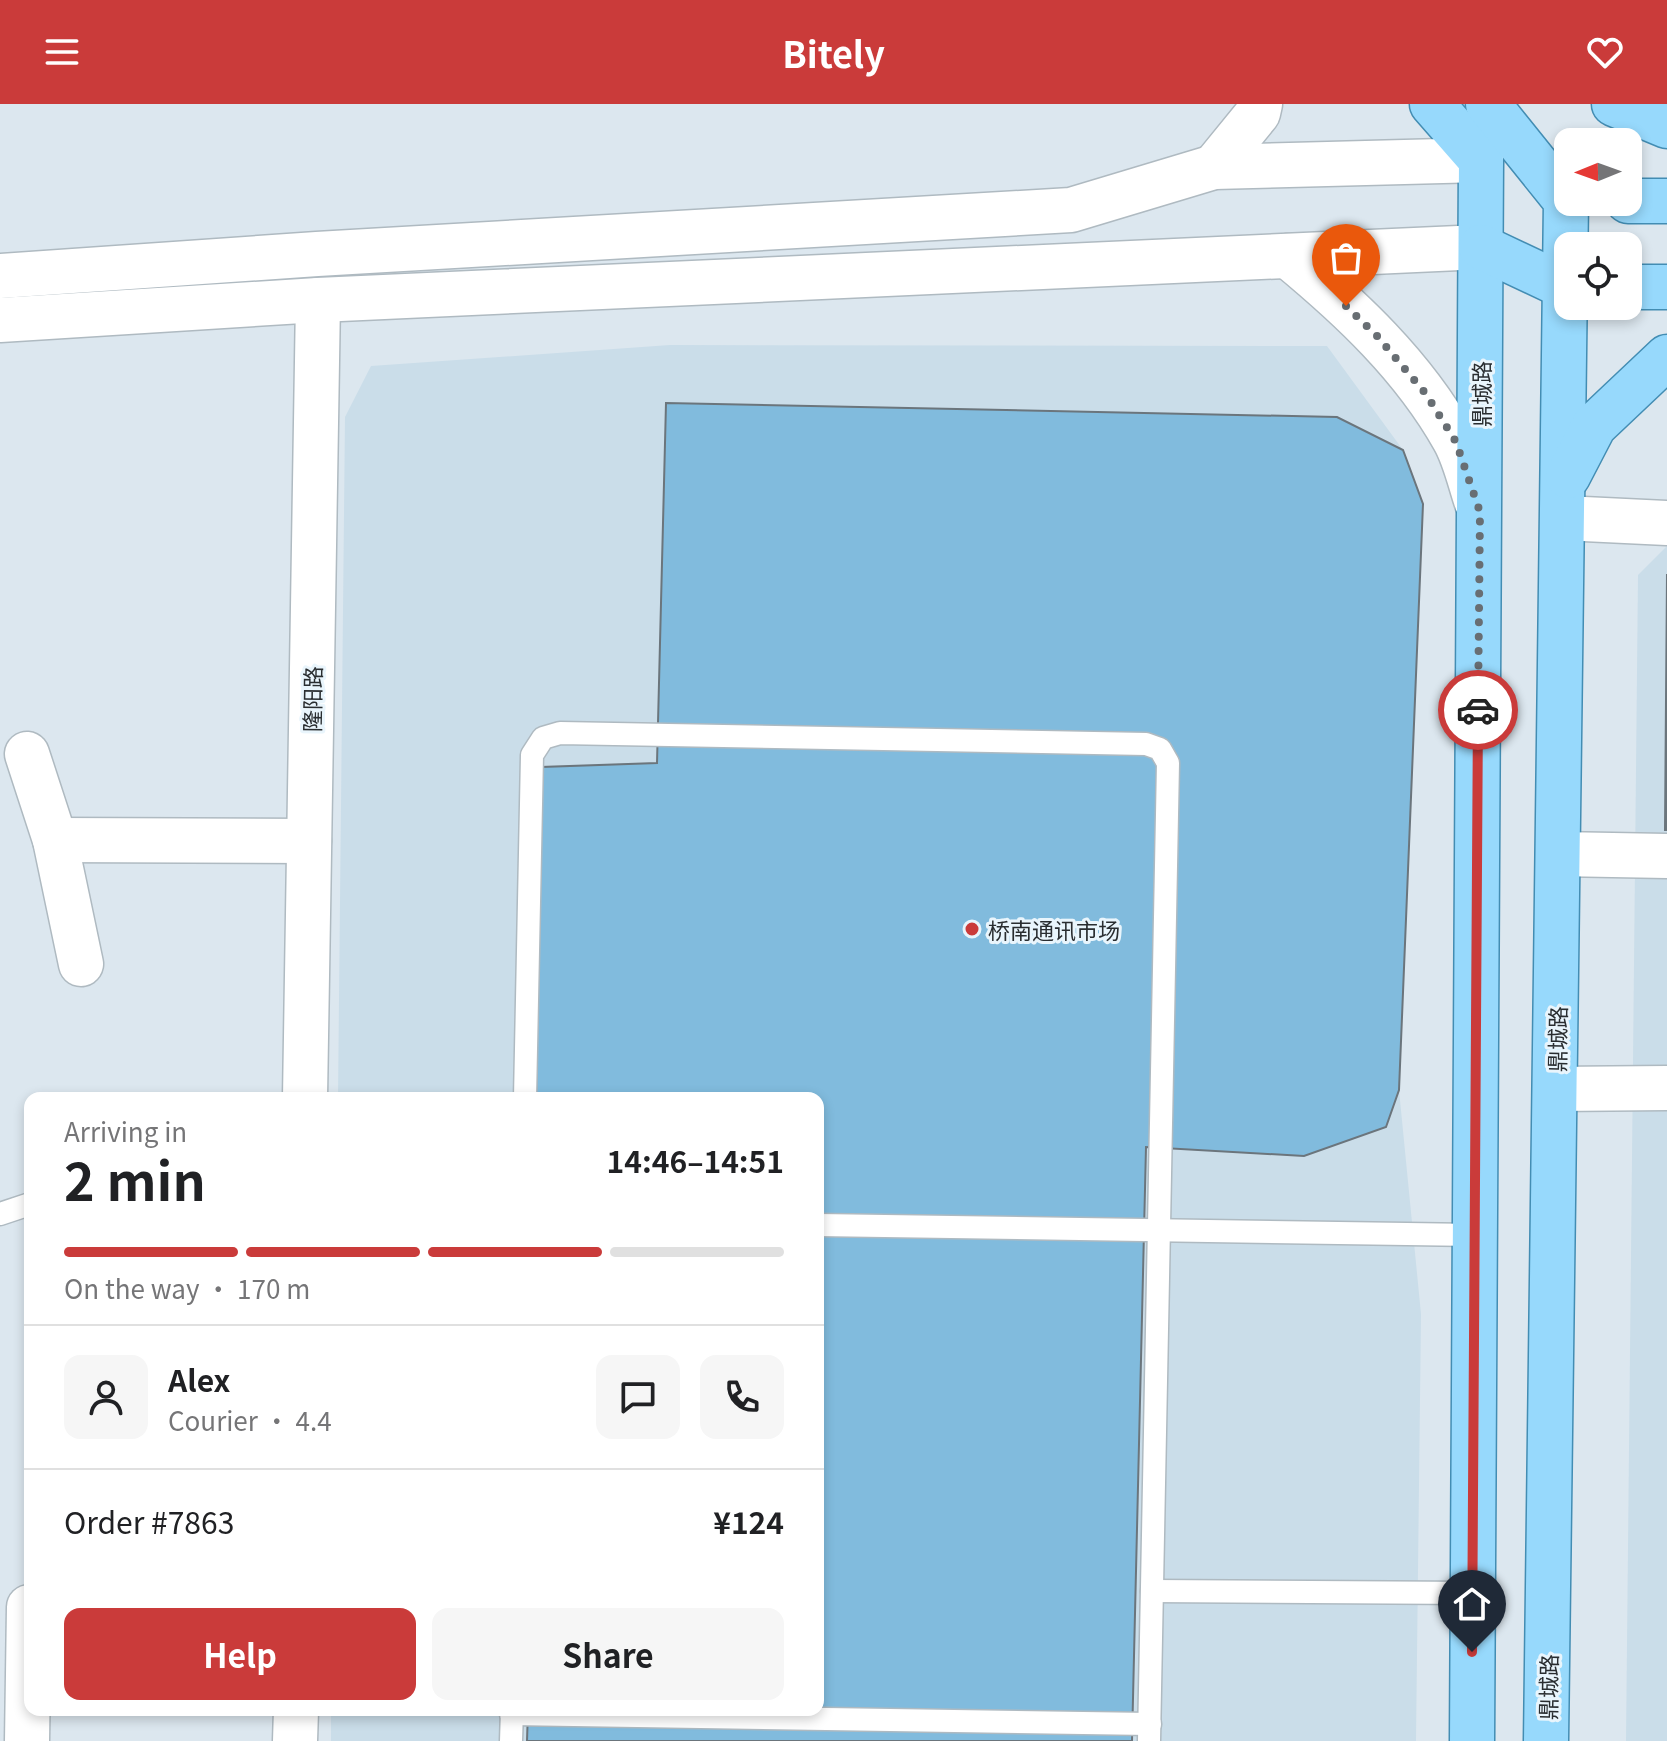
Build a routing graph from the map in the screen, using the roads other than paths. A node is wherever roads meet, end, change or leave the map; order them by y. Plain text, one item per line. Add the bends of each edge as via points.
1 (1260, 104) edge
2 (1432, 104) edge
3 (1488, 104) edge
4 (1614, 104) edge
5 (1667, 126) edge
6 (1481, 160) junction
7 (1214, 167) junction
8 (1554, 185) edge
9 (1554, 195) edge
10 (1642, 201) edge
11 (1667, 201) edge
12 (1481, 247) junction
13 (1288, 256) junction
14 (0, 276) edge
15 (1554, 282) edge
16 (1642, 287) edge
17 (1667, 287) edge
18 (318, 300) junction
19 (0, 320) edge
20 (1566, 320) edge
21 (1667, 357) edge
22 (1563, 502) junction
23 (1480, 512) junction
24 (1667, 523) edge
25 (27, 754) dead end
26 (55, 840) junction
27 (309, 841) junction
28 (1558, 854) junction
29 (1667, 856) edge
30 (81, 964) dead end
31 (1667, 1088) edge
32 (1555, 1089) junction
33 (305, 1092) edge
34 (525, 1092) edge
35 (24, 1206) edge
36 (0, 1214) edge
37 (824, 1225) edge
38 (1159, 1230) junction
39 (1475, 1235) junction
40 (1152, 1591) junction
41 (1473, 1593) junction
42 (20, 1607) edge
43 (24, 1684) edge
44 (26, 1716) edge
45 (296, 1716) edge
46 (512, 1716) edge
47 (639, 1716) edge
48 (1149, 1732) edge
49 (27, 1741) edge
50 (295, 1741) edge
51 (511, 1741) edge
52 (1472, 1741) edge
53 (1546, 1741) edge

1 - 7 main road
2 - 6 main road
3 - 8 main road
4 - 5 main road
6 - 7 main road
6 - 9 main road
6 - 12 main road, 鼎城路
7 - 14 main road via 1071,210
10 - 11 main road
12 - 13 main road
12 - 15 main road
12 - 23 main road, 鼎城路
13 - 18 main road
13 - 23 main road via 1377,336 1426,394 1456,442
16 - 17 main road
18 - 19 main road
18 - 27 main road, 隆阳路
20 - 22 main road, 鼎城路
21 - 22 main road via 1594,426
22 - 24 main road
22 - 28 main road, 鼎城路
23 - 39 main road, 鼎城路
25 - 26 main road
26 - 27 main road
26 - 30 main road
27 - 33 main road, 隆阳路
28 - 29 main road
28 - 32 main road, 鼎城路
31 - 32 main road
32 - 53 main road, 鼎城路
34 - 38 lane via 532,755 543,738 560,733 1146,744 1160,749 1168,763
35 - 36 lane
37 - 38 lane
38 - 39 lane
38 - 40 lane
39 - 41 main road, 鼎城路
40 - 41 lane
40 - 48 lane
41 - 52 main road, 鼎城路
42 - 43 main road
44 - 49 main road
45 - 50 main road
46 - 51 lane
47 - 48 lane

